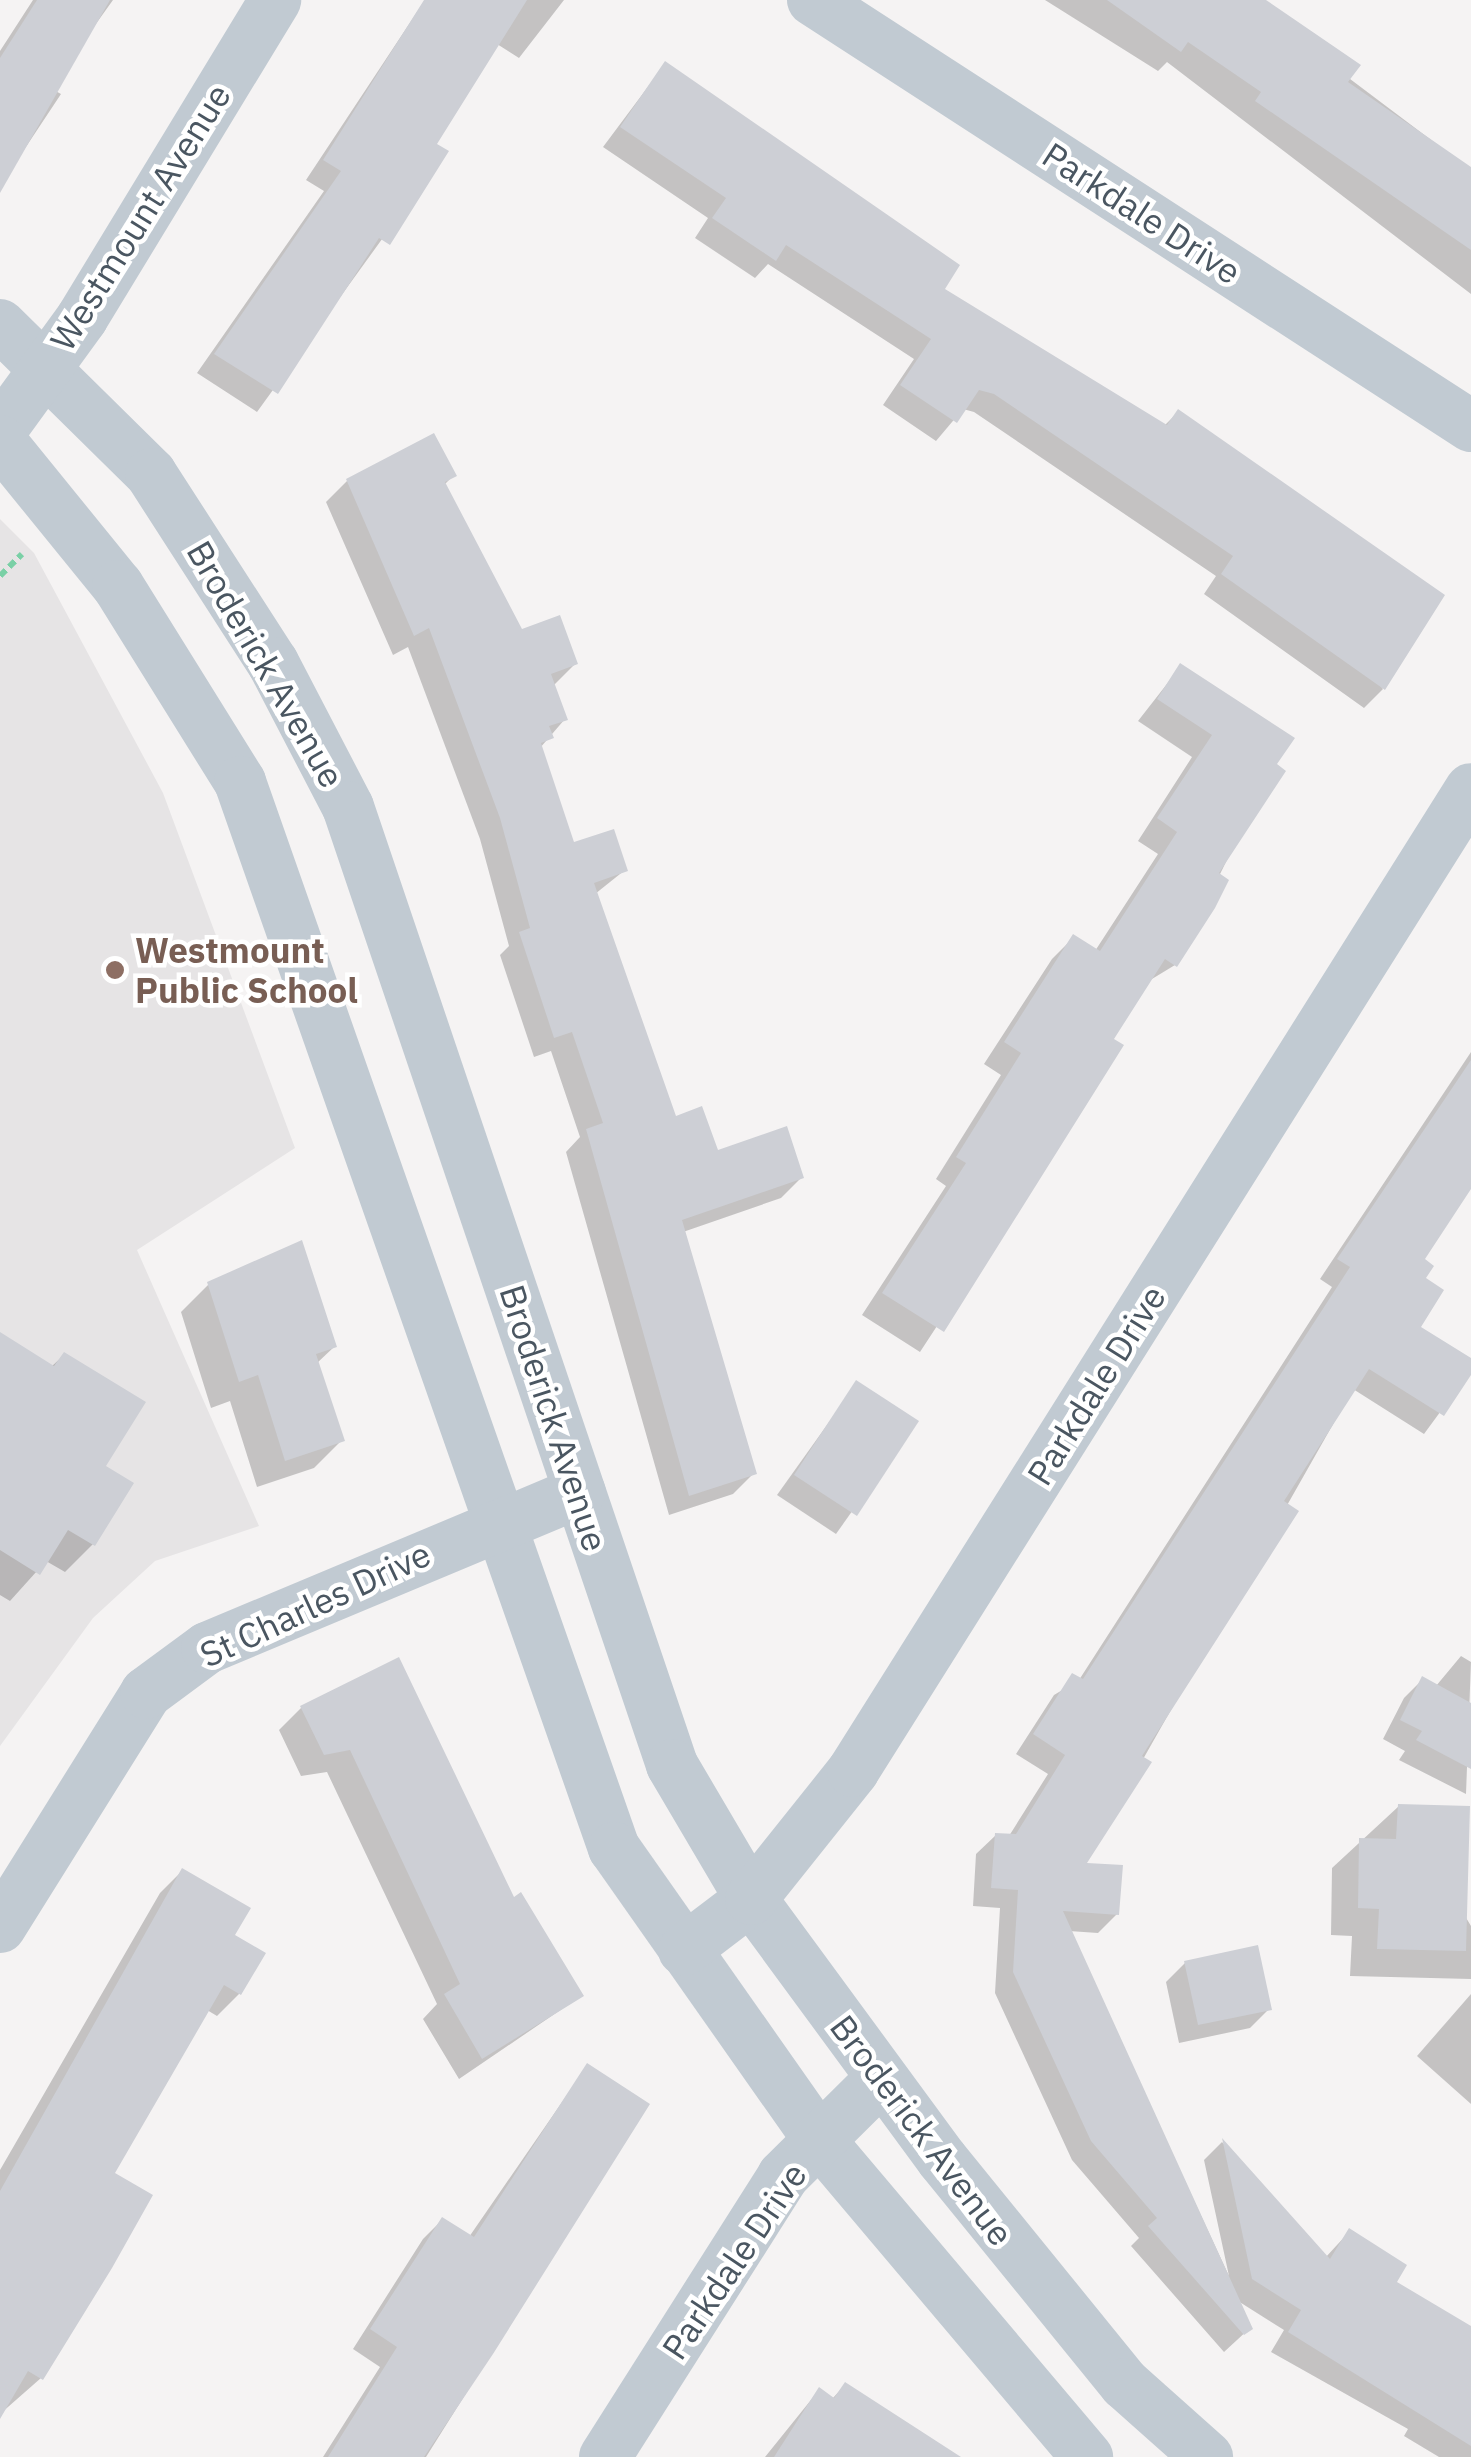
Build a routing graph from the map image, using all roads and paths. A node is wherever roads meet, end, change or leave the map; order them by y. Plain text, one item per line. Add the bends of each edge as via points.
1 (275, 0) edge
2 (814, 0) edge
3 (0, 325) edge
4 (46, 364) junction
5 (1471, 426) edge
6 (0, 431) edge
7 (0, 440) edge
8 (1471, 789) edge
9 (580, 1492) junction
10 (502, 1519) junction
11 (751, 1899) junction
12 (0, 1927) edge
13 (684, 1950) junction
14 (880, 2080) junction
15 (820, 2141) junction
16 (605, 2457) edge
17 (1087, 2457) edge
18 (1207, 2457) edge

1 - 4 street, Westmount Avenue
2 - 5 street, Parkdale Drive
3 - 4 street, Broderick Avenue
4 - 6 street, Westmount Avenue
4 - 9 street, Broderick Avenue via 118,434 184,522 348,807
7 - 10 street via 118,586 240,782
8 - 11 street, Parkdale Drive via 853,1771
9 - 10 street, St Charles Drive
9 - 11 street, Broderick Avenue via 672,1766
10 - 12 street, St Charles Drive via 208,1648 146,1693
10 - 13 street via 614,1848
11 - 13 street, Parkdale Drive
11 - 14 street, Broderick Avenue
13 - 15 street
14 - 15 street, Parkdale Drive
14 - 18 street, Broderick Avenue via 1096,2352
15 - 16 street, Parkdale Drive via 782,2176
15 - 17 street

